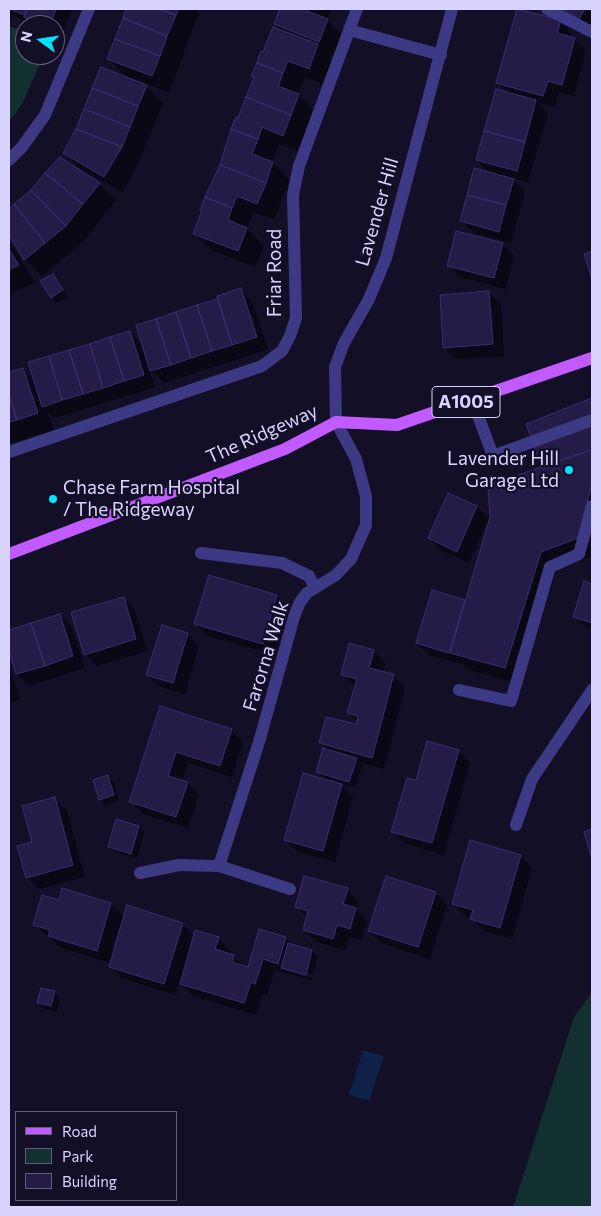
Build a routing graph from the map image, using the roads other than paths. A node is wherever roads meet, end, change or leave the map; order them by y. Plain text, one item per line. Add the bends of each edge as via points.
1 (89, 9) edge
2 (357, 9) edge
3 (452, 9) edge
4 (547, 9) edge
5 (349, 30) junction
6 (592, 32) edge
7 (440, 55) junction
8 (9, 160) edge
9 (592, 358) edge
10 (472, 399) junction
11 (592, 420) edge
12 (336, 422) junction
13 (9, 452) edge
14 (592, 506) edge
15 (201, 553) dead end
16 (9, 554) edge
17 (315, 588) junction
18 (459, 690) dead end
19 (592, 690) edge
20 (516, 825) dead end
21 (219, 866) junction
22 (140, 873) dead end
23 (290, 889) dead end

1 - 8 street via 45,115
2 - 5 street, Friar Road
3 - 7 street, Lavender Hill
4 - 6 street
5 - 7 street
5 - 13 street, Friar Road via 298,166 293,196 296,318 282,351 262,366
7 - 12 street, Lavender Hill via 386,258 335,367
9 - 10 main road, The Ridgeway / A1005
10 - 11 street via 493,456
10 - 12 main road, The Ridgeway / A1005 via 397,425
12 - 16 main road, The Ridgeway via 285,449
12 - 17 street, Farorna Walk via 356,459 366,496 366,525 351,559 336,575
14 - 18 street via 579,554 550,567 511,701
15 - 17 street via 282,563 308,576
17 - 21 street, Farorna Walk via 300,602 294,617
19 - 20 street via 532,779
21 - 22 street via 179,865
21 - 23 street

